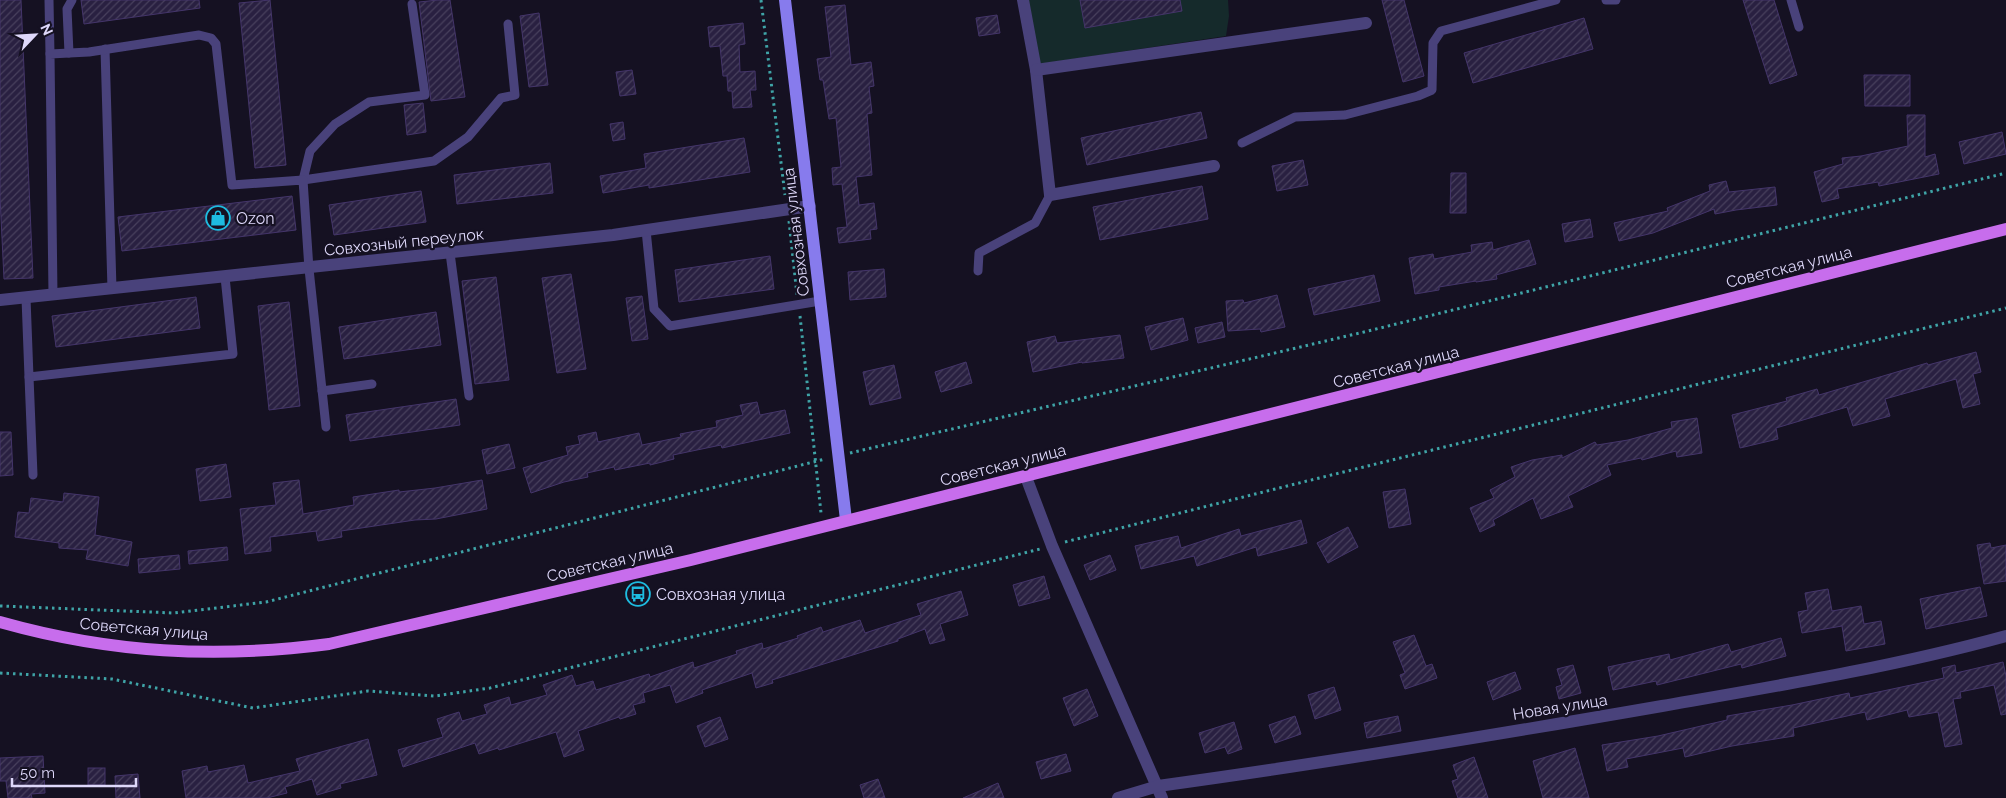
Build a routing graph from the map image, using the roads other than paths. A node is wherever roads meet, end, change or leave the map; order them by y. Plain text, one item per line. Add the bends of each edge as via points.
1 (49, 0) edge
2 (72, 0) edge
3 (786, 0) edge
4 (1023, 0) edge
5 (1556, 0) edge
6 (1606, 0) edge
7 (1616, 0) edge
8 (1791, 0) edge
9 (412, 4) dead end
10 (1366, 23) dead end
11 (508, 24) dead end
12 (1799, 27) dead end
13 (105, 49) junction
14 (69, 53) junction
15 (50, 54) junction
16 (1036, 70) junction
17 (1242, 143) dead end
18 (1214, 166) dead end
19 (303, 180) junction
20 (1050, 196) junction
21 (810, 206) junction
22 (2006, 229) edge
23 (646, 230) junction
24 (450, 253) junction
25 (310, 269) junction
26 (978, 271) dead end
27 (225, 277) junction
28 (112, 289) junction
29 (53, 295) junction
30 (26, 298) junction
31 (0, 300) edge
32 (820, 301) junction
33 (29, 377) junction
34 (372, 384) dead end
35 (322, 391) junction
36 (469, 396) dead end
37 (326, 427) dead end
38 (33, 475) dead end
39 (1026, 477) junction
40 (846, 520) junction
41 (0, 622) edge
42 (2006, 636) edge
43 (1160, 792) edge
44 (1118, 798) edge

1 - 15 lane
2 - 14 lane via 67,9
3 - 21 street, Совхозная улица
4 - 16 street
5 - 17 lane via 1440,31 1433,43 1432,90 1345,115 1295,117
6 - 7 lane
8 - 12 lane
9 - 19 lane via 424,95 369,102 335,124 310,151
10 - 16 street
11 - 19 lane via 515,95 501,98 468,137 434,161
13 - 14 lane
13 - 19 lane via 199,35 212,38 216,44 232,185
13 - 28 lane
14 - 15 lane
15 - 29 lane
16 - 20 street
18 - 20 street
19 - 25 lane
20 - 26 lane via 1035,223 979,253
21 - 23 street, Совхозный переулок
21 - 32 street, Совхозная улица
22 - 39 main road, Советская улица
23 - 24 street, Совхозный переулок
23 - 32 lane via 654,309 670,326
24 - 25 street, Совхозный переулок
24 - 36 lane
25 - 27 street, Совхозный переулок
25 - 35 lane
27 - 28 street, Совхозный переулок
27 - 33 lane via 234,354
28 - 29 street, Совхозный переулок
29 - 30 street, Совхозный переулок
30 - 31 street, Совхозный переулок
30 - 33 lane
32 - 40 street, Совхозная улица
33 - 38 lane
34 - 35 lane
35 - 37 lane
39 - 40 main road, Советская улица
39 - 43 street via 1052,546
40 - 41 main road, Советская улица via 691,560 329,644 192,653 71,639
42 - 43 street, Новая улица via 1897,663 1732,694
43 - 44 street, Новая улица

